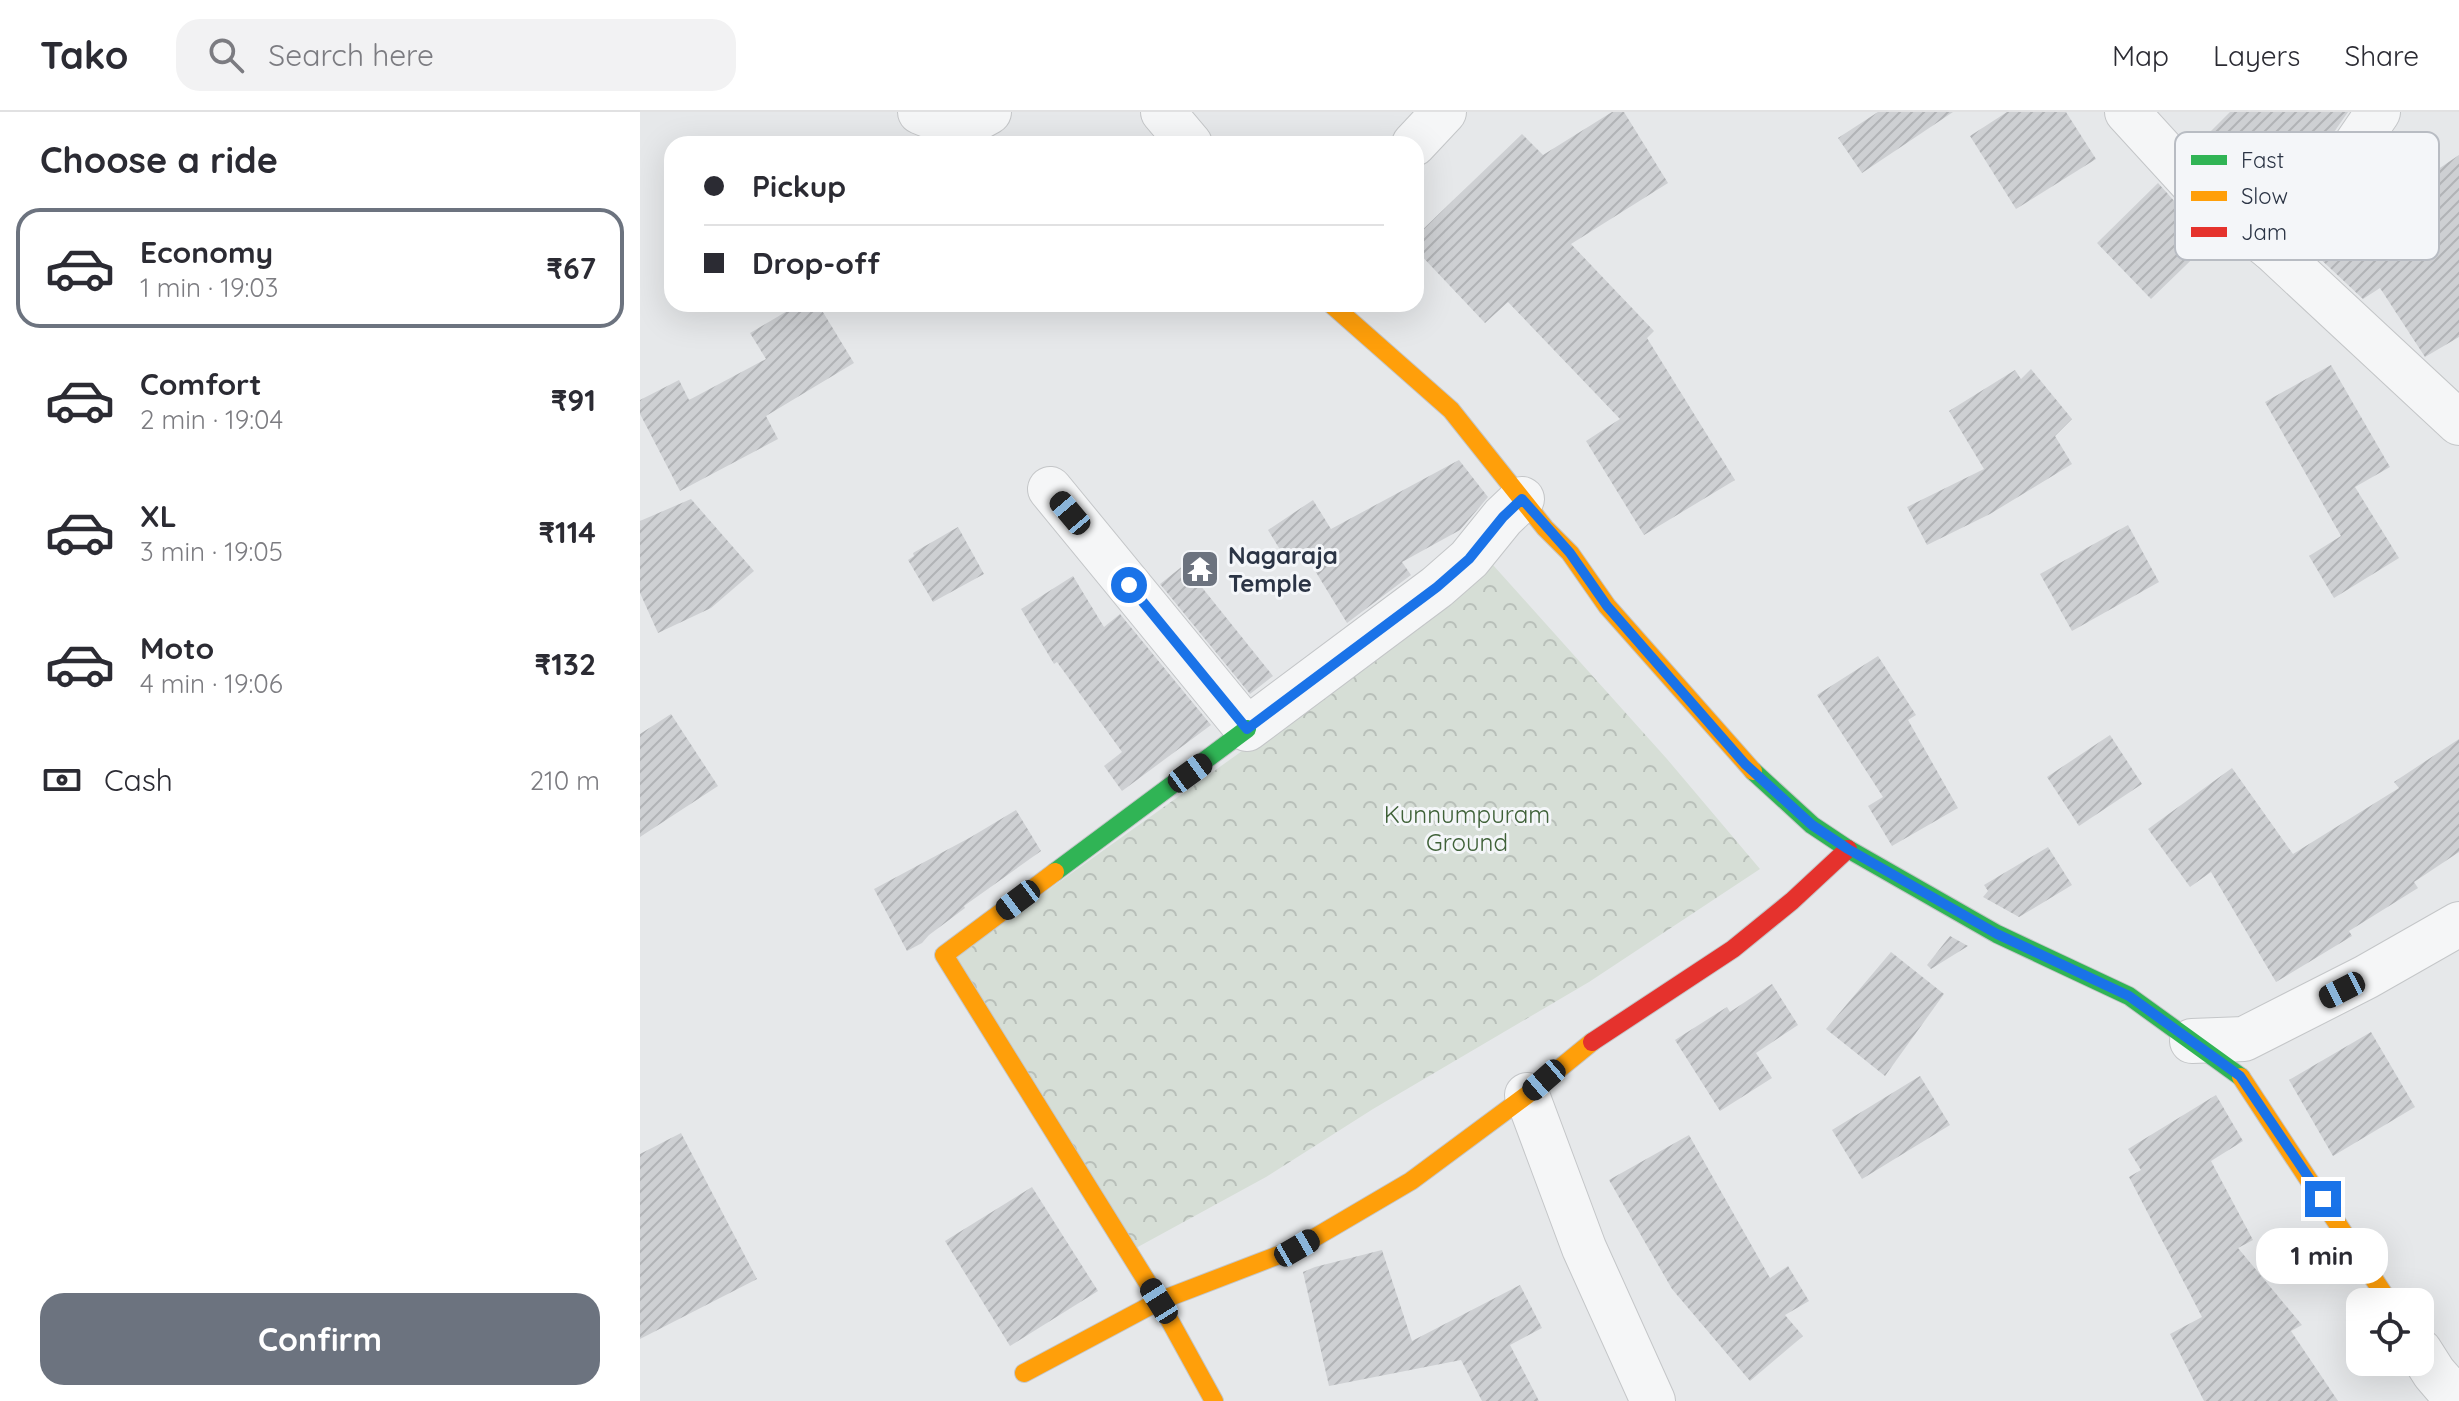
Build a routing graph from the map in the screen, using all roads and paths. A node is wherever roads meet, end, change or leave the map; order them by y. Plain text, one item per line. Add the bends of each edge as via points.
1 (920, 112) edge
2 (989, 112) edge
3 (1163, 112) edge
4 (1444, 112) edge
5 (2127, 112) edge
6 (2378, 112) edge
7 (2364, 132) edge
8 (1183, 136) edge
9 (1422, 136) edge
10 (2175, 164) edge
11 (2284, 260) edge
12 (1340, 312) edge
13 (2459, 423) edge
14 (1050, 489) dead end
15 (1522, 499) junction
16 (1247, 729) junction
17 (1848, 849) junction
18 (2459, 924) edge
19 (2192, 1041) junction
20 (1527, 1095) junction
21 (2380, 1288) edge
22 (1159, 1301) junction
23 (1024, 1373) dead end
24 (2434, 1373) edge
25 (1214, 1401) edge
26 (1653, 1401) edge
27 (2458, 1401) edge

1 - 2 street via 960,128
3 - 8 street
4 - 9 street
5 - 10 street
6 - 7 street
11 - 13 street
12 - 15 street via 1451,410
14 - 16 street
15 - 16 street via 1437,587
15 - 17 street via 1745,764 1812,825
16 - 22 street via 944,955
17 - 19 street via 1997,934 2129,996
17 - 20 street via 1733,949 1606,1031
18 - 19 street via 2244,1039
19 - 21 street via 2240,1076
20 - 22 street via 1411,1181 1297,1248
20 - 26 street via 1584,1248
22 - 23 street
22 - 25 street
24 - 27 street

